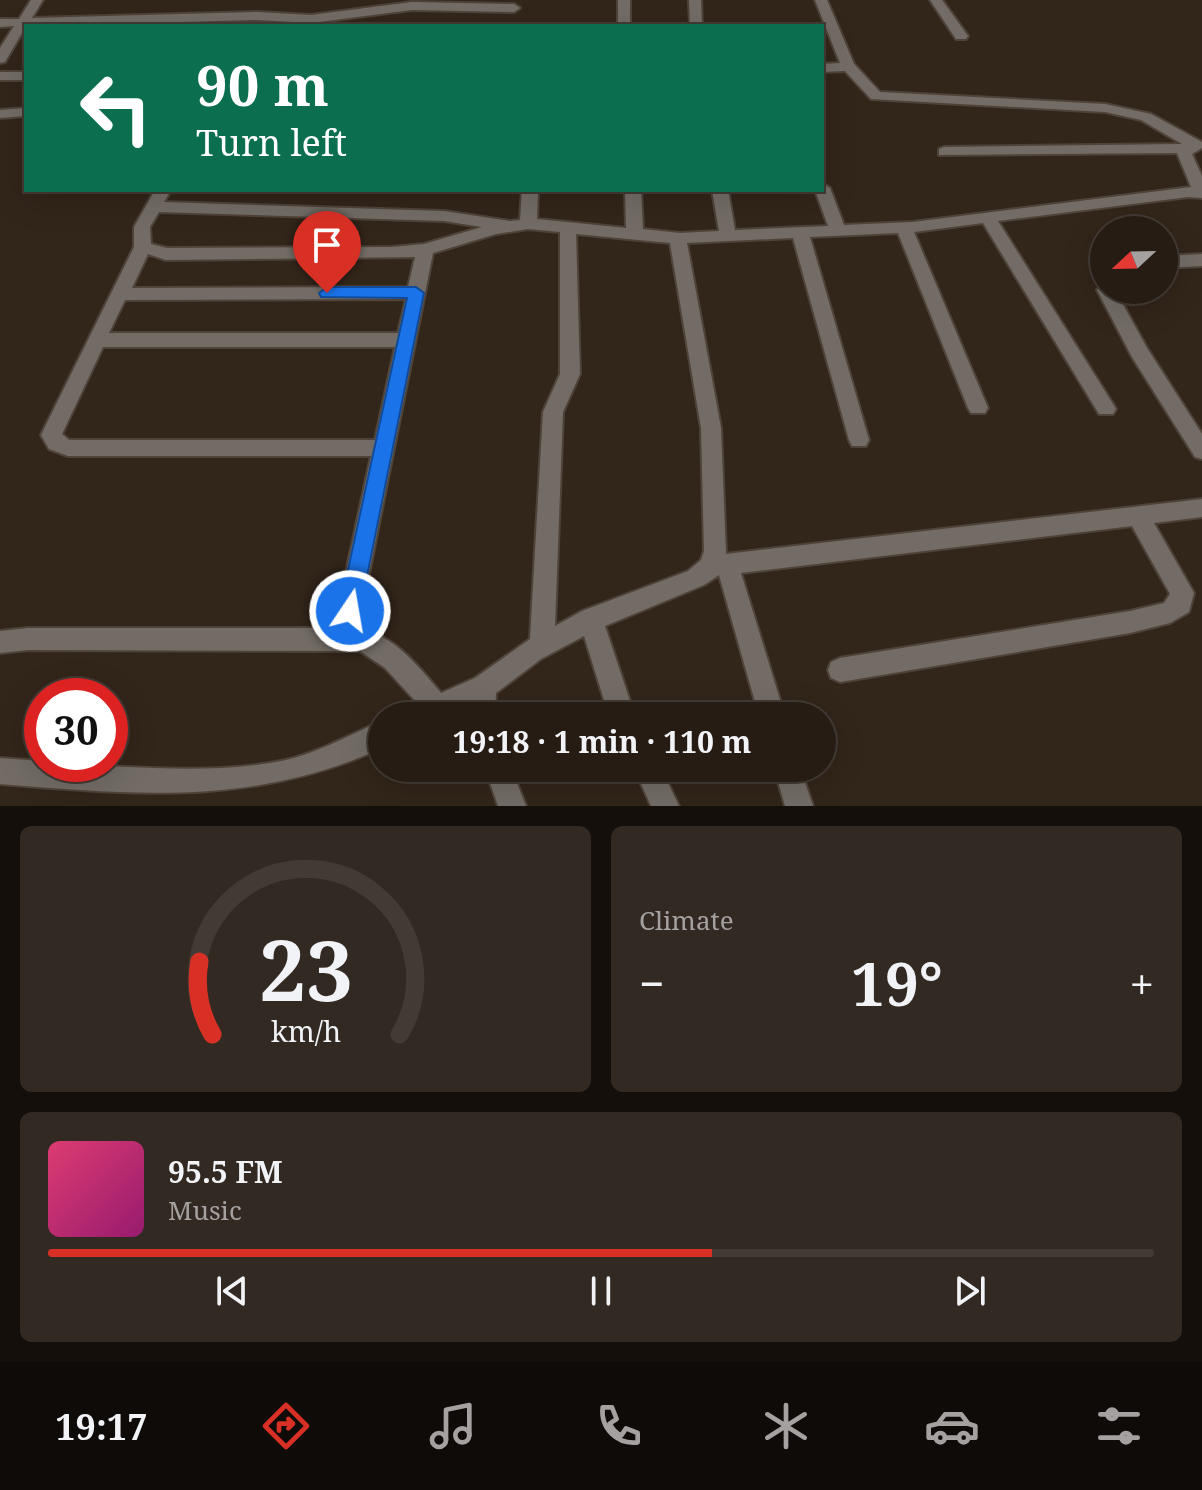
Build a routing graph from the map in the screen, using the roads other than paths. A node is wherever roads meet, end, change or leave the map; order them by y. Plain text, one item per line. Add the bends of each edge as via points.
1 (37, 0) edge
2 (624, 0) edge
3 (695, 0) edge
4 (821, 0) edge
5 (936, 0) edge
6 (514, 4) edge
7 (25, 22) junction
8 (0, 23) edge
9 (130, 23) edge
10 (509, 24) edge
11 (624, 24) edge
12 (696, 24) edge
13 (961, 36) dead end
14 (0, 59) edge
15 (850, 67) junction
16 (824, 68) edge
17 (0, 76) edge
18 (24, 76) edge
19 (24, 112) edge
20 (0, 114) edge
21 (1195, 146) edge
22 (944, 152) dead end
23 (162, 192) edge
24 (529, 192) edge
25 (633, 192) edge
26 (720, 192) edge
27 (824, 192) edge
28 (1202, 193) edge
29 (153, 207) junction
30 (988, 218) junction
31 (519, 226) junction
32 (568, 228) junction
33 (904, 228) junction
34 (838, 230) junction
35 (800, 232) junction
36 (635, 234) junction
37 (728, 235) junction
38 (680, 238) junction
39 (143, 247) junction
40 (425, 250) junction
41 (1202, 260) edge
42 (1178, 261) edge
43 (416, 293) junction
44 (120, 294) junction
45 (1113, 304) edge
46 (97, 340) junction
47 (406, 340) junction
48 (978, 408) dead end
49 (1106, 409) dead end
50 (859, 440) dead end
51 (384, 448) junction
52 (1202, 451) edge
53 (1202, 508) edge
54 (1137, 514) junction
55 (719, 565) junction
56 (591, 619) junction
57 (344, 638) junction
58 (0, 642) edge
59 (542, 644) junction
60 (840, 670) dead end
61 (484, 687) junction
62 (422, 702) edge
63 (448, 702) edge
64 (483, 702) edge
65 (618, 702) edge
66 (767, 702) edge
67 (368, 741) edge
68 (0, 771) edge
69 (503, 782) edge
70 (654, 782) edge
71 (791, 782) edge
72 (512, 806) edge
73 (665, 806) edge
74 (799, 806) edge

1 - 7 street
2 - 11 street
3 - 12 street
4 - 15 street
5 - 13 street
6 - 9 street via 412,6 301,19 257,16
6 - 10 street
7 - 8 street
7 - 9 street
7 - 14 street
15 - 16 street
15 - 21 street via 876,96 1105,108 1146,117
17 - 18 street
19 - 20 street
21 - 22 street
21 - 28 street via 1184,154
23 - 29 street
24 - 31 street
25 - 36 street
26 - 37 street
27 - 34 street
28 - 30 street
29 - 31 street via 444,216
29 - 39 street via 142,227
30 - 33 street
30 - 49 street
31 - 32 street
31 - 40 street
32 - 36 street
32 - 59 street via 570,374 553,412
33 - 34 street
33 - 48 street
34 - 35 street
35 - 37 street
35 - 50 street
36 - 38 street
37 - 38 street
38 - 55 street via 677,246 711,428
39 - 40 street via 166,254
39 - 44 street
40 - 43 street
41 - 42 street
43 - 44 street
43 - 47 street
44 - 46 street
45 - 52 street
46 - 47 street
46 - 51 street via 51,435 68,448
47 - 51 street
51 - 57 street
53 - 54 street
54 - 55 street
54 - 60 street via 1182,593 1181,604 1170,612
55 - 56 street
55 - 66 street
56 - 59 street
56 - 65 street
57 - 58 street
57 - 62 street via 381,648 399,663
59 - 61 street
61 - 63 street
61 - 64 street
67 - 68 street via 327,761 264,778 211,784
69 - 72 street
70 - 73 street
71 - 74 street

